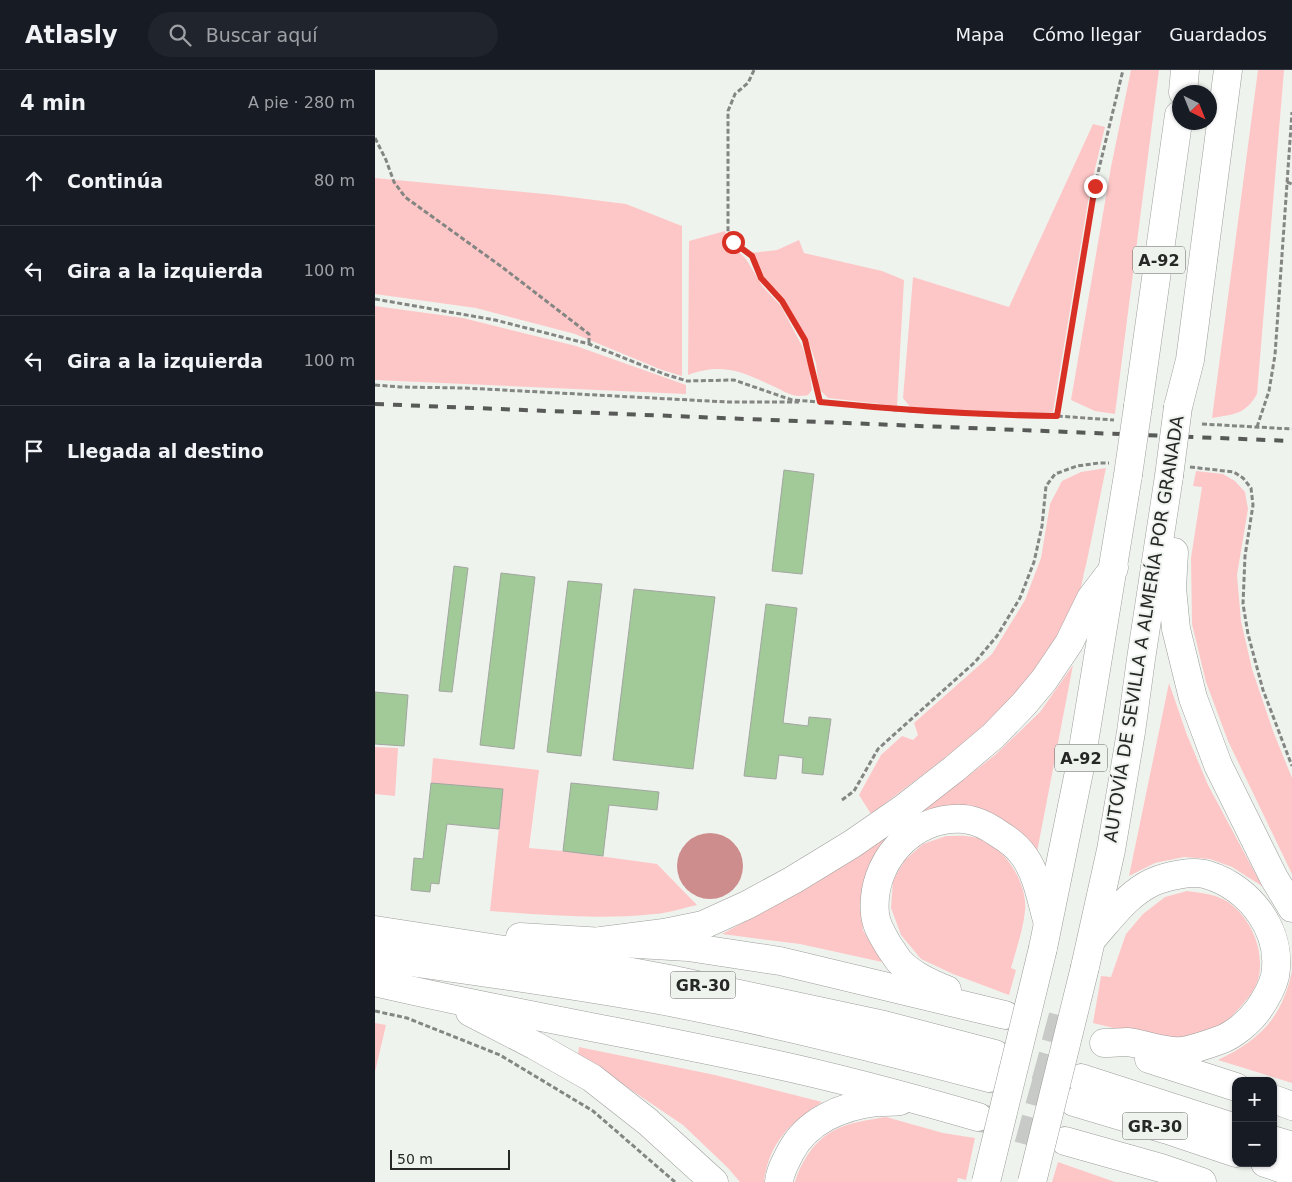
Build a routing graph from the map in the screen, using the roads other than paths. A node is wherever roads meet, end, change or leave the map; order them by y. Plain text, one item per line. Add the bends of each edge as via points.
1 (1185, 70) edge
2 (1228, 70) edge
3 (1184, 85) edge
4 (1177, 130) edge
5 (1176, 476) junction
6 (1114, 568) junction
7 (1292, 908) edge
8 (375, 930) edge
9 (407, 935) junction
10 (1046, 936) junction
11 (1091, 940) junction
12 (601, 941) junction
13 (375, 957) edge
14 (375, 982) edge
15 (441, 998) junction
16 (977, 1008) junction
17 (1005, 1015) tunnel mouth
18 (1232, 1085) edge
19 (916, 1099) junction
20 (1277, 1100) edge
21 (1292, 1106) edge
22 (978, 1117) tunnel mouth
23 (1232, 1127) edge
24 (1065, 1141) tunnel mouth
25 (1277, 1141) edge
26 (1292, 1146) edge
27 (1232, 1152) edge
28 (1139, 1163) junction
29 (1277, 1167) edge
30 (1292, 1172) edge
31 (714, 1182) edge
32 (779, 1182) edge
33 (987, 1182) edge
34 (1032, 1182) edge
35 (1164, 1182) edge
36 (1202, 1182) edge

1 - 3 highway
2 - 5 highway, AUTOVÍA DE SEVILLA A ALMERÍA POR GRANADA / A-92, bridge via 1190,360 1191,414
4 - 6 highway, A-92, bridge
5 - 7 highway via 1172,588 1176,629 1193,698 1218,764
5 - 11 highway, AUTOVÍA DE SEVILLA A ALMERÍA POR GRANADA / A-92 via 1141,659 1111,850
6 - 10 highway, A-92 via 1080,767
6 - 12 highway via 1091,598 1069,643 1025,704 993,736 904,808 793,880 703,925 664,934
8 - 9 highway, GR-30
9 - 12 highway via 441,928
9 - 13 highway, GR-30 via 669,978 884,1025 992,1066 881,1049 659,1000
10 - 16 highway via 1034,874 1013,843 989,827 965,819 939,820 896,846 882,869 875,894 875,915 883,937 899,960 922,979
10 - 33 highway, A-92, bridge
11 - 18 highway via 1126,901 1152,882 1178,874 1206,874 1235,886 1256,907 1269,927 1276,952 1275,977 1266,998 1249,1021 1222,1040 1183,1051 1095,1040
11 - 34 highway, AUTOVÍA DE SEVILLA A ALMERÍA POR GRANADA / A-92, bridge
12 - 16 highway via 688,947 780,961
14 - 15 highway
15 - 19 highway via 769,1063
15 - 31 highway via 592,1078 648,1122
16 - 17 highway
19 - 22 highway
19 - 32 highway via 854,1106 836,1111 812,1125 793,1146
20 - 21 highway
23 - 27 highway, GR-30 via 1078,1090 1168,1130
24 - 28 highway
25 - 26 highway
28 - 35 highway
28 - 36 highway
29 - 30 highway

